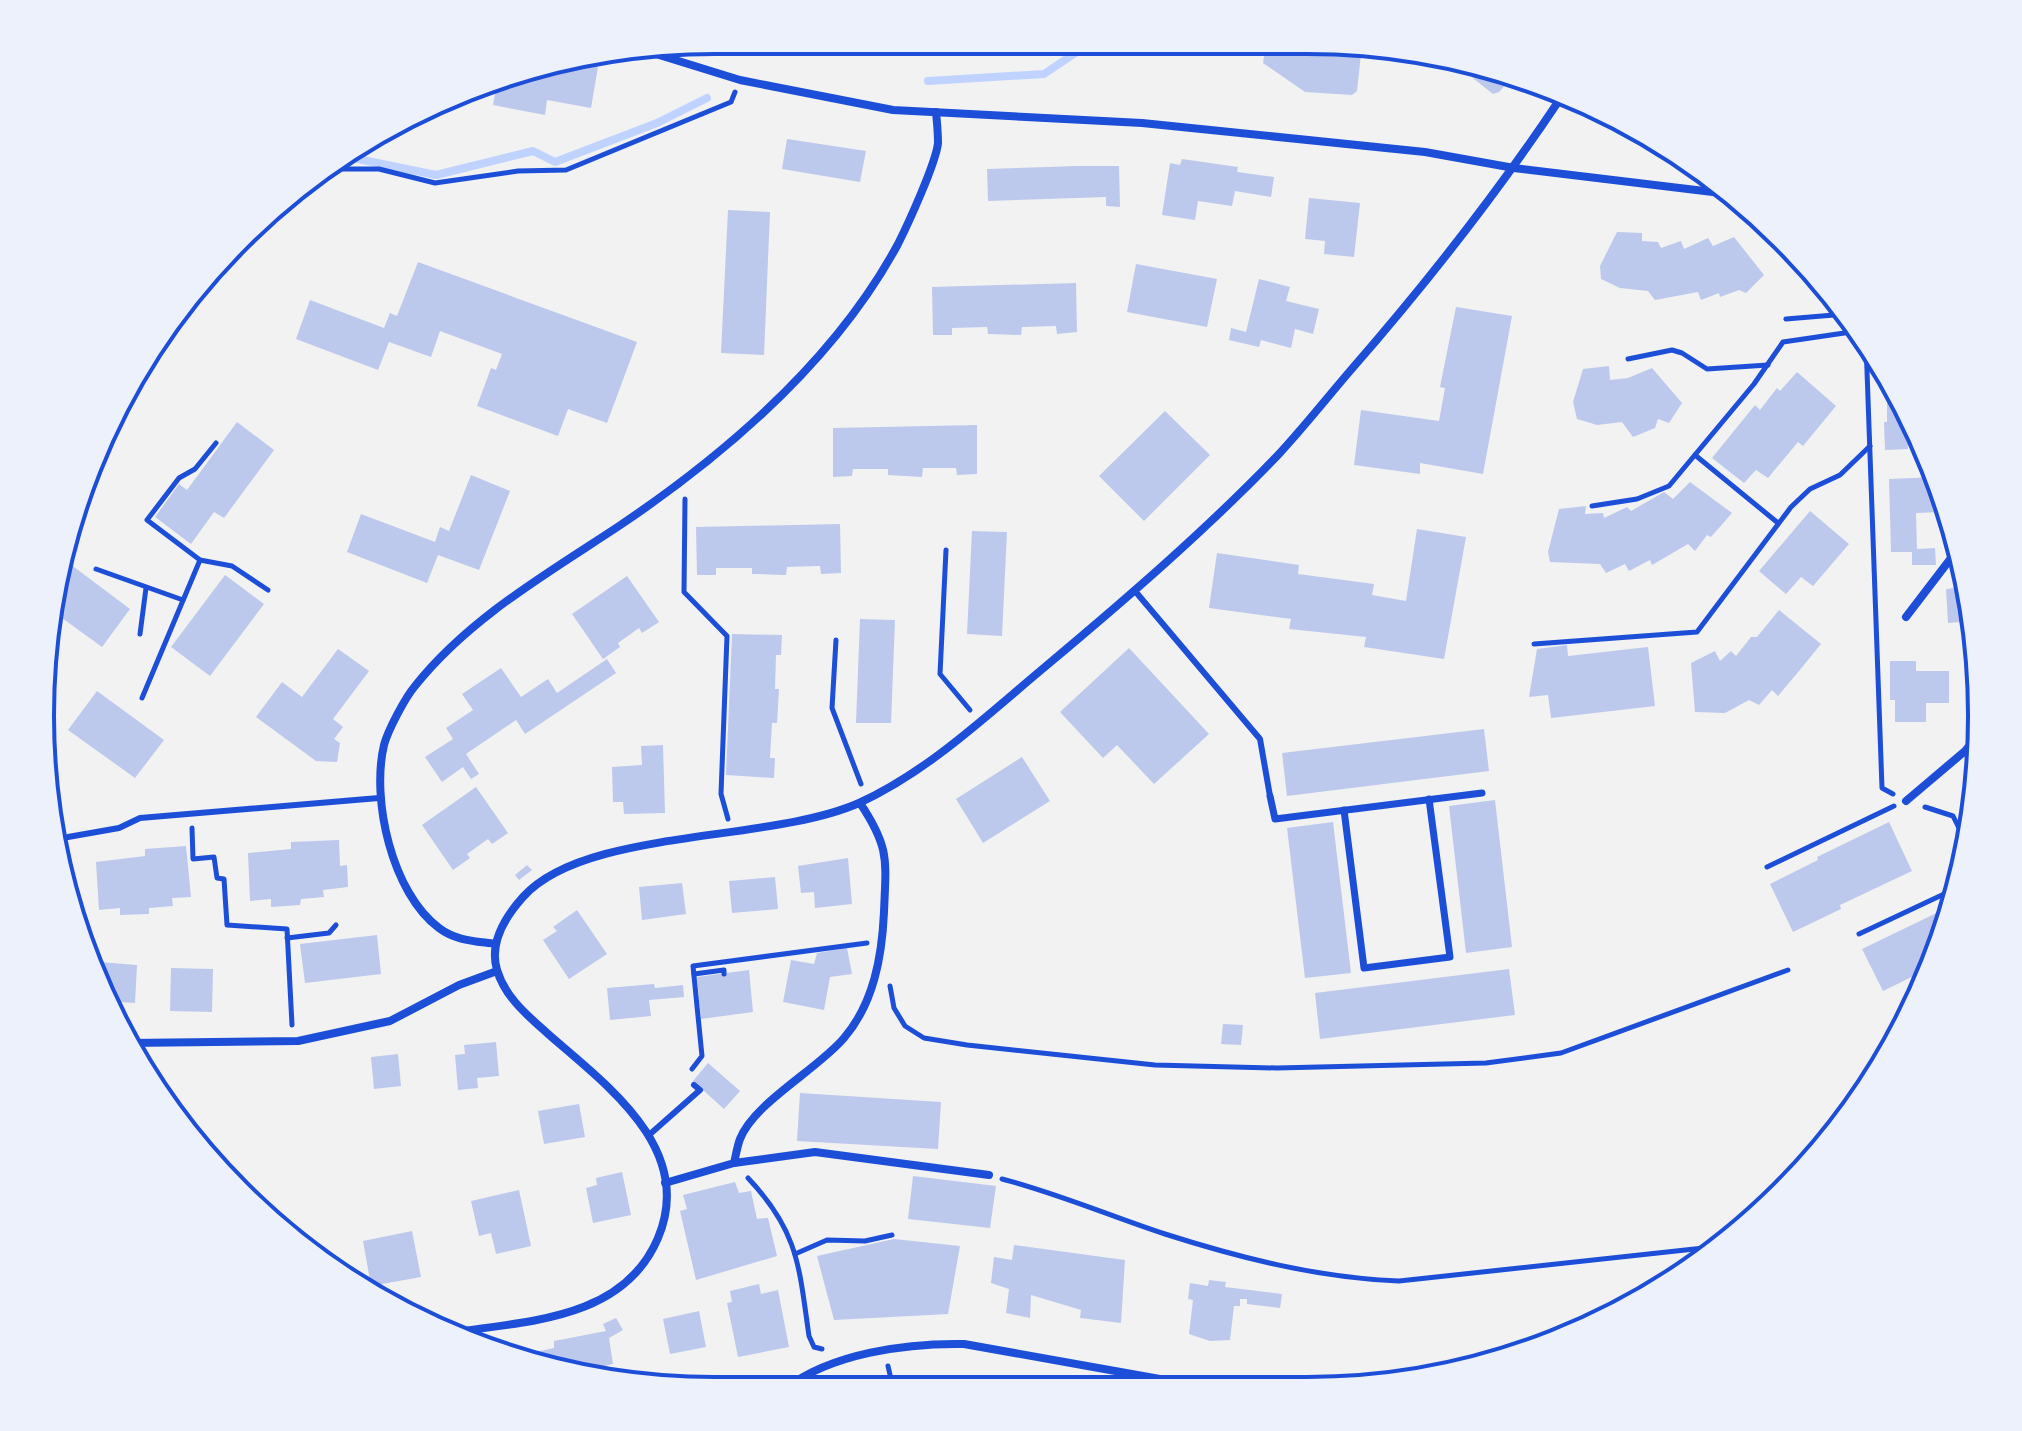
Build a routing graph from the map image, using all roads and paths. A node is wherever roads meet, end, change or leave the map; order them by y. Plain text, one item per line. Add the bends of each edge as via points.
1 (663, 56) edge
2 (740, 80) junction
3 (1557, 103) edge
4 (936, 112) junction
5 (1514, 168) junction
6 (343, 169) edge
7 (1710, 192) edge
8 (1832, 314) edge
9 (1786, 319) dead end
10 (1846, 333) edge
11 (1628, 359) dead end
12 (1768, 365) junction
13 (1867, 365) edge
14 (216, 443) dead end
15 (1870, 446) junction
16 (1695, 455) junction
17 (686, 478) junction
18 (1592, 506) dead end
19 (1778, 523) junction
20 (946, 550) dead end
21 (200, 560) junction
22 (1949, 561) edge
23 (96, 569) dead end
24 (146, 588) junction
25 (268, 590) dead end
26 (1135, 591) junction
27 (183, 600) junction
28 (1906, 617) dead end
29 (140, 634) dead end
30 (836, 640) dead end
31 (1534, 644) dead end
32 (142, 698) dead end
33 (971, 710) dead end
34 (1967, 748) edge
35 (861, 784) dead end
36 (1482, 793) dead end
37 (1270, 796) joint
38 (379, 798) junction
39 (1429, 799) junction
40 (1906, 801) junction
41 (860, 803) junction
42 (1344, 810) junction
43 (192, 815) junction
44 (729, 820) dead end
45 (1958, 826) edge
46 (68, 837) edge
47 (1767, 867) dead end
48 (1943, 895) edge
49 (336, 925) dead end
50 (1859, 934) dead end
51 (287, 938) junction
52 (883, 940) junction
53 (496, 944) junction
54 (1788, 970) dead end
55 (497, 971) junction
56 (694, 974) junction
57 (724, 974) dead end
58 (890, 981) dead end
59 (292, 1026) dead end
60 (141, 1043) edge
61 (702, 1050) dead end
62 (694, 1085) dead end
63 (649, 1135) junction
64 (734, 1163) junction
65 (989, 1175) joint
66 (665, 1183) junction
67 (892, 1235) dead end
68 (1697, 1249) edge
69 (795, 1254) junction
70 (469, 1330) edge
71 (833, 1346) dead end
72 (887, 1361) dead end
73 (805, 1377) edge
74 (891, 1377) edge
75 (1149, 1377) edge

1 - 2 street
2 - 4 street via 893,110
2 - 6 path via 731,102 566,170 435,183 379,169
3 - 5 street
4 - 5 street via 1142,123 1425,152
4 - 17 street via 938,146 909,223 883,272 803,375
5 - 7 street
5 - 26 street via 1444,260 1278,455
8 - 9 path
10 - 12 path via 1783,342
11 - 12 path via 1672,350 1707,369
12 - 16 path
13 - 15 path
14 - 21 path via 195,469 179,478 147,520
15 - 19 path via 1840,475 1810,489
15 - 40 path via 1882,788
16 - 18 path via 1669,486 1637,499
16 - 19 path
17 - 38 street via 445,649 412,689 384,743
17 - 44 path via 684,592 727,636 721,794
19 - 31 path via 1697,632
20 - 33 path via 940,674
21 - 25 path via 232,566
21 - 27 path
22 - 28 street
23 - 24 path
24 - 27 path
24 - 29 path
26 - 37 lane via 1260,739
26 - 41 street via 941,754
27 - 32 path
30 - 35 path via 832,708
34 - 40 street
36 - 39 street
37 - 42 street via 1275,819
38 - 43 lane
38 - 53 street via 396,868 424,915 462,940
39 - 42 street
39 - 42 street via 1450,957 1364,968
40 - 45 path via 1953,816
40 - 47 path
41 - 52 street via 885,851
41 - 53 street via 791,823 573,863 531,888 509,914
43 - 46 lane via 140,818 119,828
43 - 51 path via 193,859 214,857 217,878 224,879 227,925 287,929
48 - 50 path
49 - 51 path via 329,933
51 - 59 path
52 - 56 path via 693,966
52 - 64 street via 868,998 852,1029 757,1117 741,1137
53 - 55 street
54 - 58 path via 1561,1053 1486,1063 1277,1068 1155,1065 924,1038 905,1026 894,1008
55 - 60 street via 390,1021 298,1041
55 - 63 street via 519,1007 624,1102
56 - 57 path
56 - 61 path
62 - 63 lane via 700,1090
63 - 66 street
64 - 65 street via 815,1152
64 - 66 street
64 - 69 path via 774,1209
65 - 68 path via 1166,1234 1307,1272 1361,1279 1399,1281
66 - 70 street via 658,1237 641,1267 618,1290 560,1315
67 - 69 path via 827,1240
69 - 71 path via 809,1336 814,1347
72 - 74 path
73 - 75 street via 871,1353 934,1343

